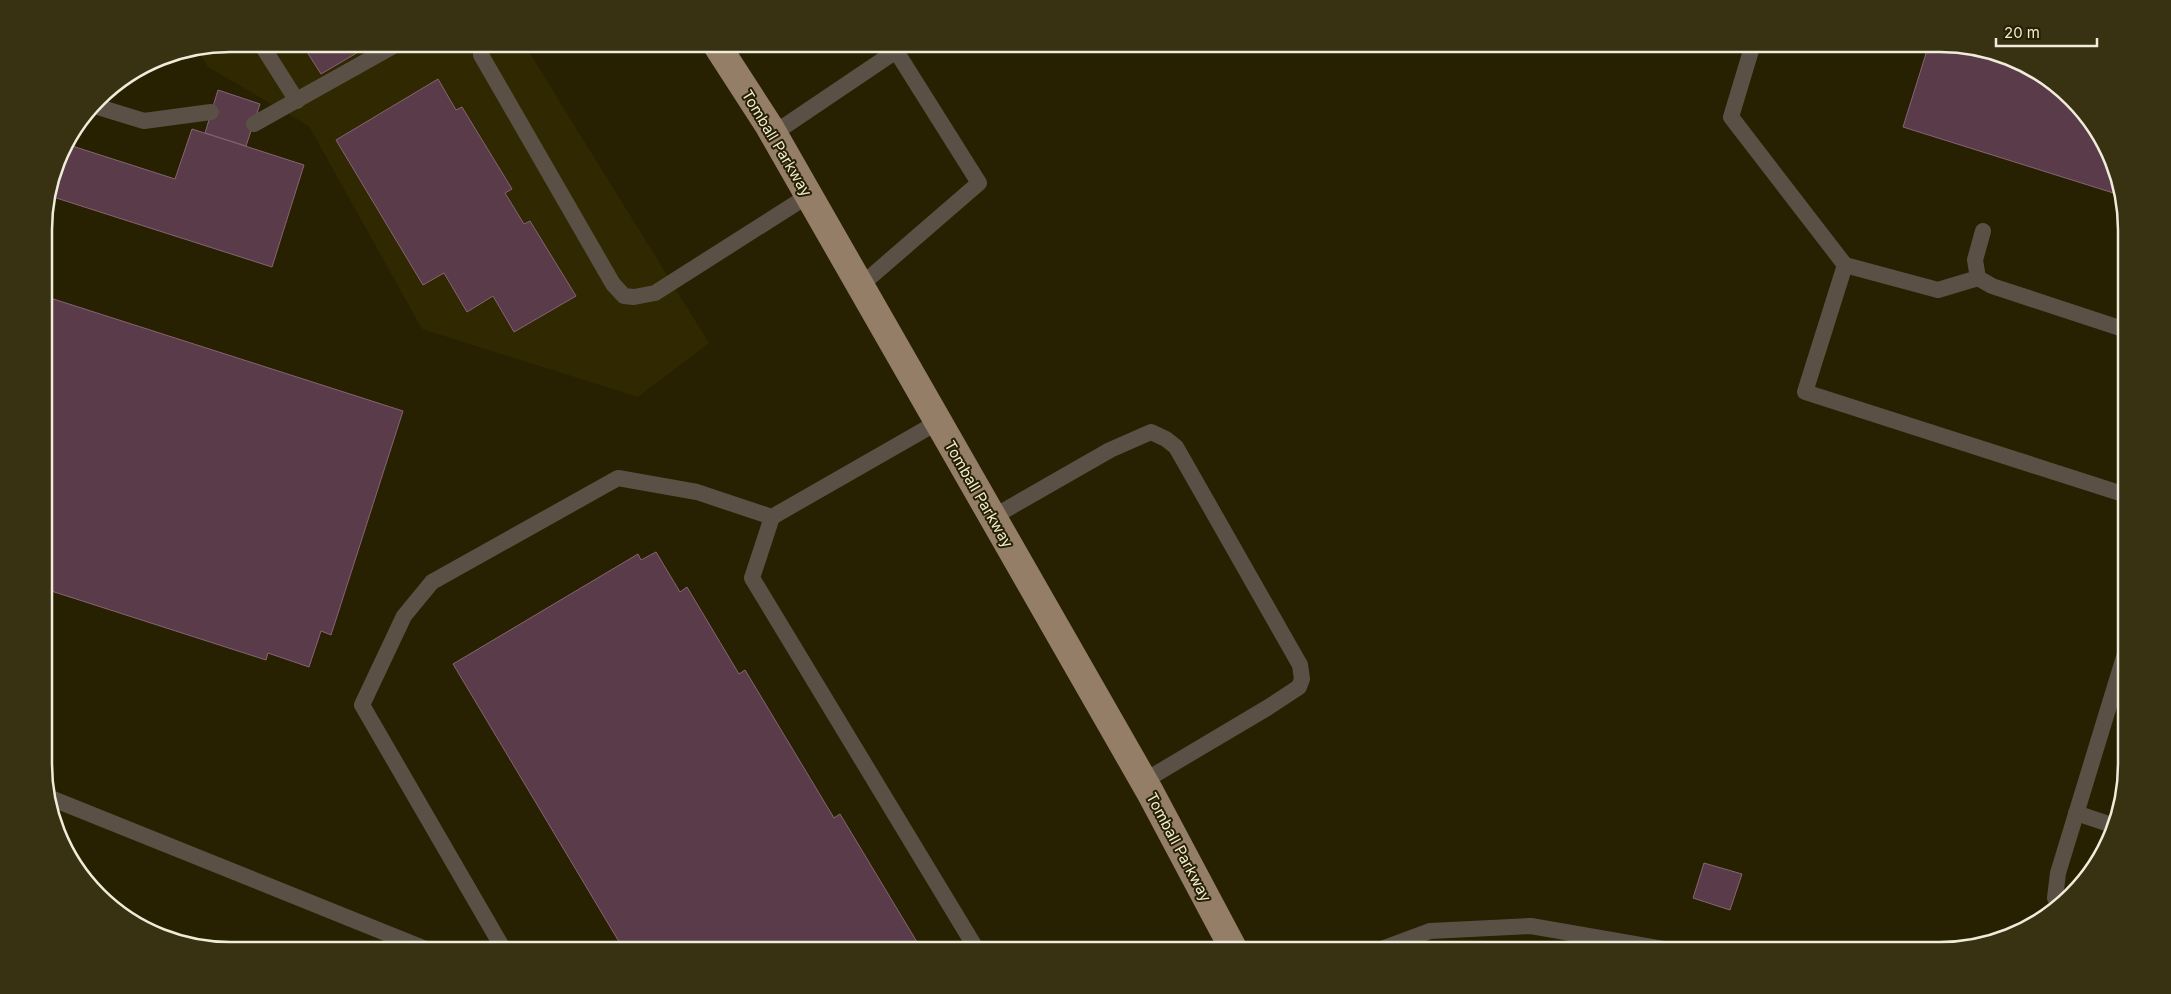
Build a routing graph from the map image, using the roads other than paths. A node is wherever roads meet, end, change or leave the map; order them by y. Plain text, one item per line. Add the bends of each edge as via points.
1 (266, 52) edge
2 (383, 52) edge
3 (721, 52) edge
4 (895, 52) edge
5 (897, 52) edge
6 (1751, 52) edge
7 (481, 55) dead end
8 (297, 101) junction
9 (102, 108) edge
10 (211, 112) dead end
11 (254, 124) dead end
12 (773, 134) junction
13 (808, 195) junction
14 (1983, 231) dead end
15 (1845, 266) junction
16 (1978, 278) junction
17 (860, 286) junction
18 (2118, 327) edge
19 (938, 422) junction
20 (2118, 492) edge
21 (772, 517) junction
22 (992, 517) junction
23 (2118, 686) edge
24 (1144, 781) junction
25 (57, 800) edge
26 (2076, 813) junction
27 (2108, 824) edge
28 (2056, 899) edge
29 (408, 942) edge
30 (499, 942) edge
31 (972, 942) edge
32 (1230, 942) edge
33 (1400, 942) edge
34 (1623, 942) edge

1 - 8 lane
2 - 8 lane
3 - 12 main road, Tomball Parkway
4 - 12 lane
5 - 17 lane via 979,183
6 - 15 lane via 1731,117
7 - 13 lane via 613,284 624,296 634,298 655,292
8 - 11 lane
9 - 10 lane via 144,121
12 - 13 main road, Tomball Parkway
13 - 17 main road, Tomball Parkway
14 - 16 lane via 1974,260
15 - 16 lane via 1938,290
15 - 20 lane via 1805,392
16 - 18 lane via 1992,286
17 - 19 main road, Tomball Parkway
19 - 21 lane
19 - 22 main road, Tomball Parkway
21 - 30 lane via 697,492 618,478 432,582 404,616 362,704
21 - 31 lane via 752,578
22 - 24 main road, Tomball Parkway
22 - 24 lane via 1110,450 1151,432 1176,447 1191,472 1300,664 1302,679 1299,687 1267,708
23 - 26 lane
24 - 32 main road, Tomball Parkway
25 - 29 lane
26 - 27 lane
26 - 28 lane via 2058,873
33 - 34 lane via 1430,931 1531,926

